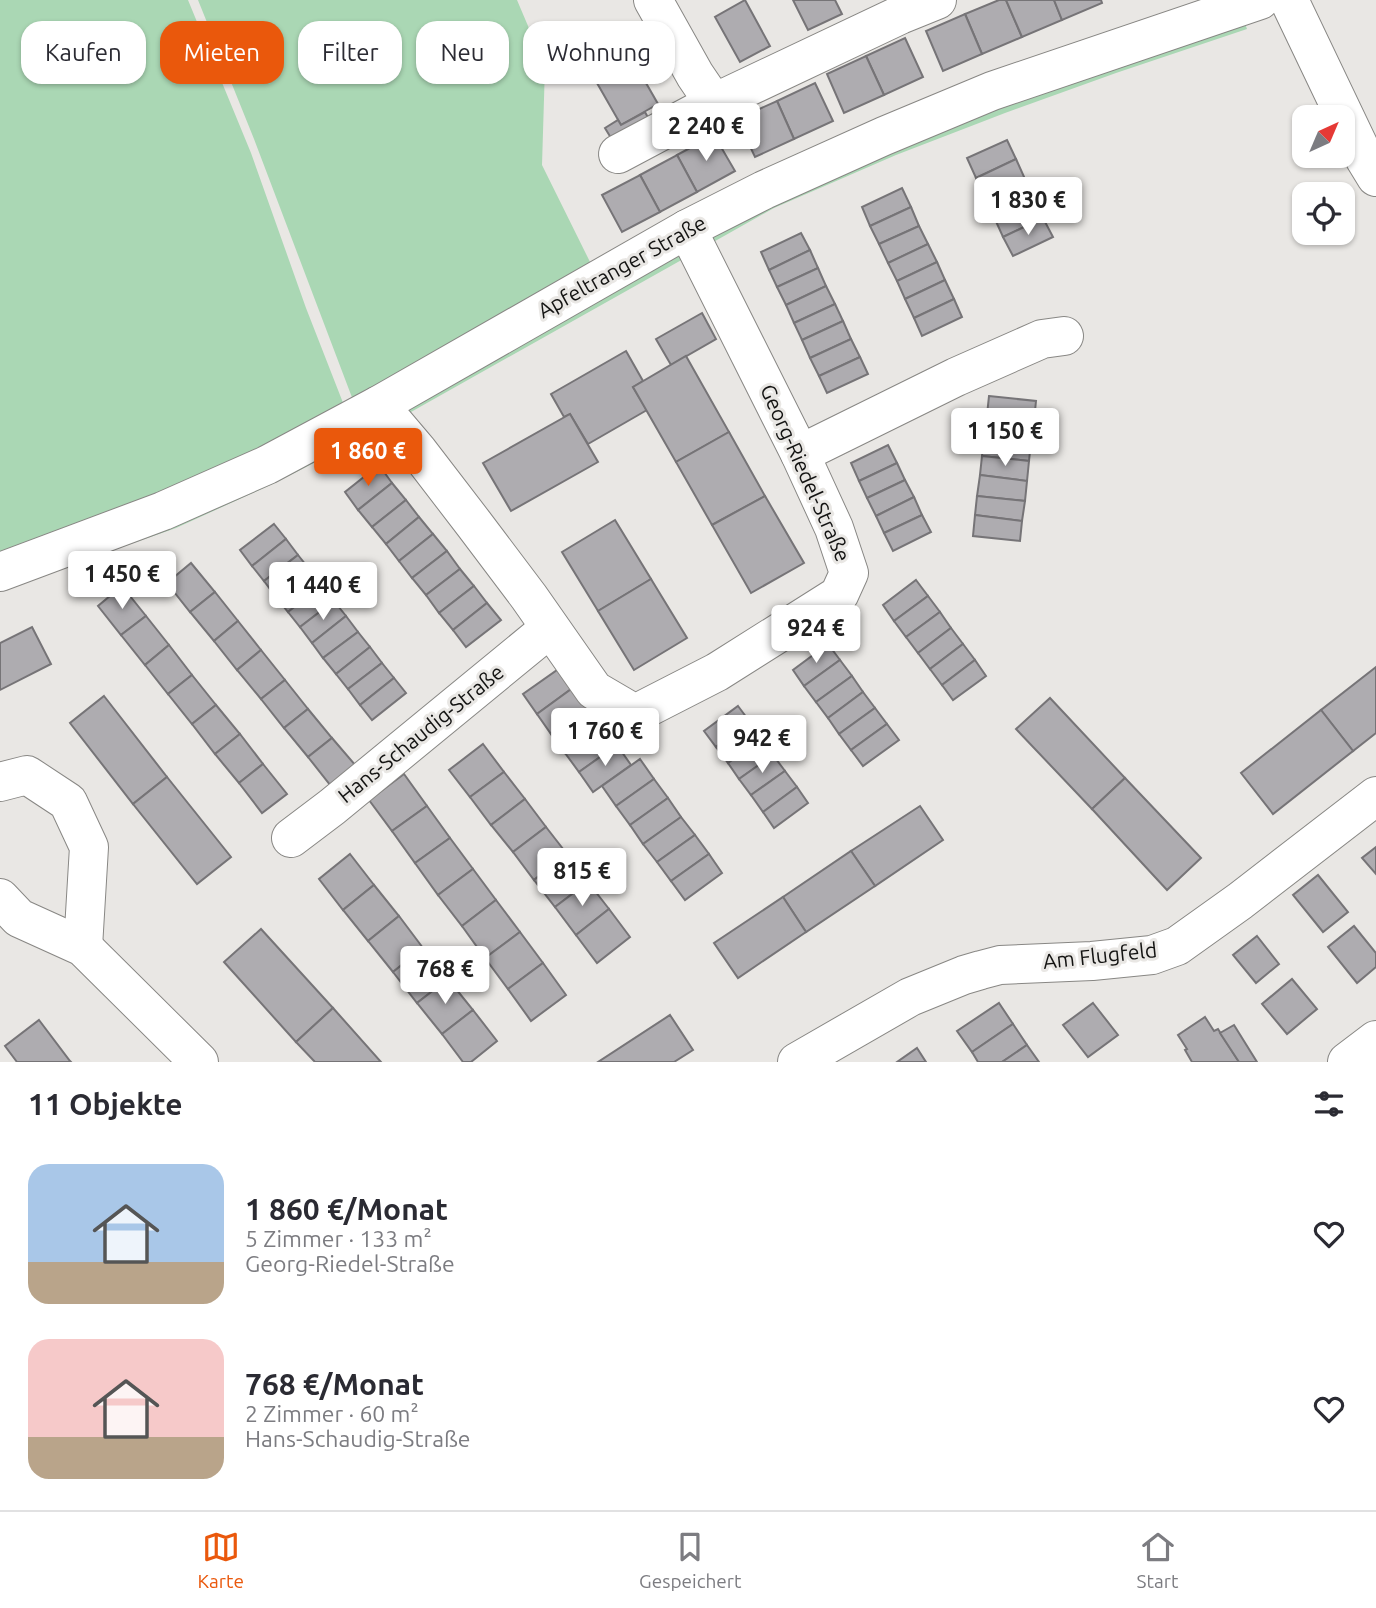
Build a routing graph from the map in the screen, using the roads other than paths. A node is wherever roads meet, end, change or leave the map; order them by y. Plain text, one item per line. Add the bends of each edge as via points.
1 (653, 0) edge
2 (937, 0) edge
3 (1260, 0) edge
4 (1289, 0) edge
5 (713, 103) junction
6 (618, 154) dead end
7 (1376, 177) edge
8 (688, 229) junction
9 (1064, 336) dead end
10 (379, 405) junction
11 (800, 454) junction
12 (0, 572) edge
13 (550, 628) junction
14 (0, 782) edge
15 (1376, 796) edge
16 (291, 838) dead end
17 (0, 898) edge
18 (83, 947) junction
19 (1376, 1040) edge
20 (199, 1062) edge
21 (797, 1062) edge
22 (1347, 1062) edge

1 - 5 street
2 - 5 street
3 - 8 street, Apfeltranger Straße via 992,91 764,190
4 - 7 street
5 - 6 street
8 - 10 street, Apfeltranger Straße
8 - 11 street, Georg-Riedel-Straße
9 - 11 street via 1042,339 956,377
10 - 12 street, Apfeltranger Straße via 267,465 163,511
10 - 13 street, Georg-Riedel-Straße
11 - 13 street, Georg-Riedel-Straße via 849,573 839,595 717,672 635,714 594,690
13 - 16 street, Hans-Schaudig-Straße
14 - 18 street via 27,775 68,802 89,847
15 - 21 street, Am Flugfeld via 1177,946 1152,955 1000,965 964,975 910,997
17 - 18 street via 19,918
18 - 20 street
19 - 22 street

